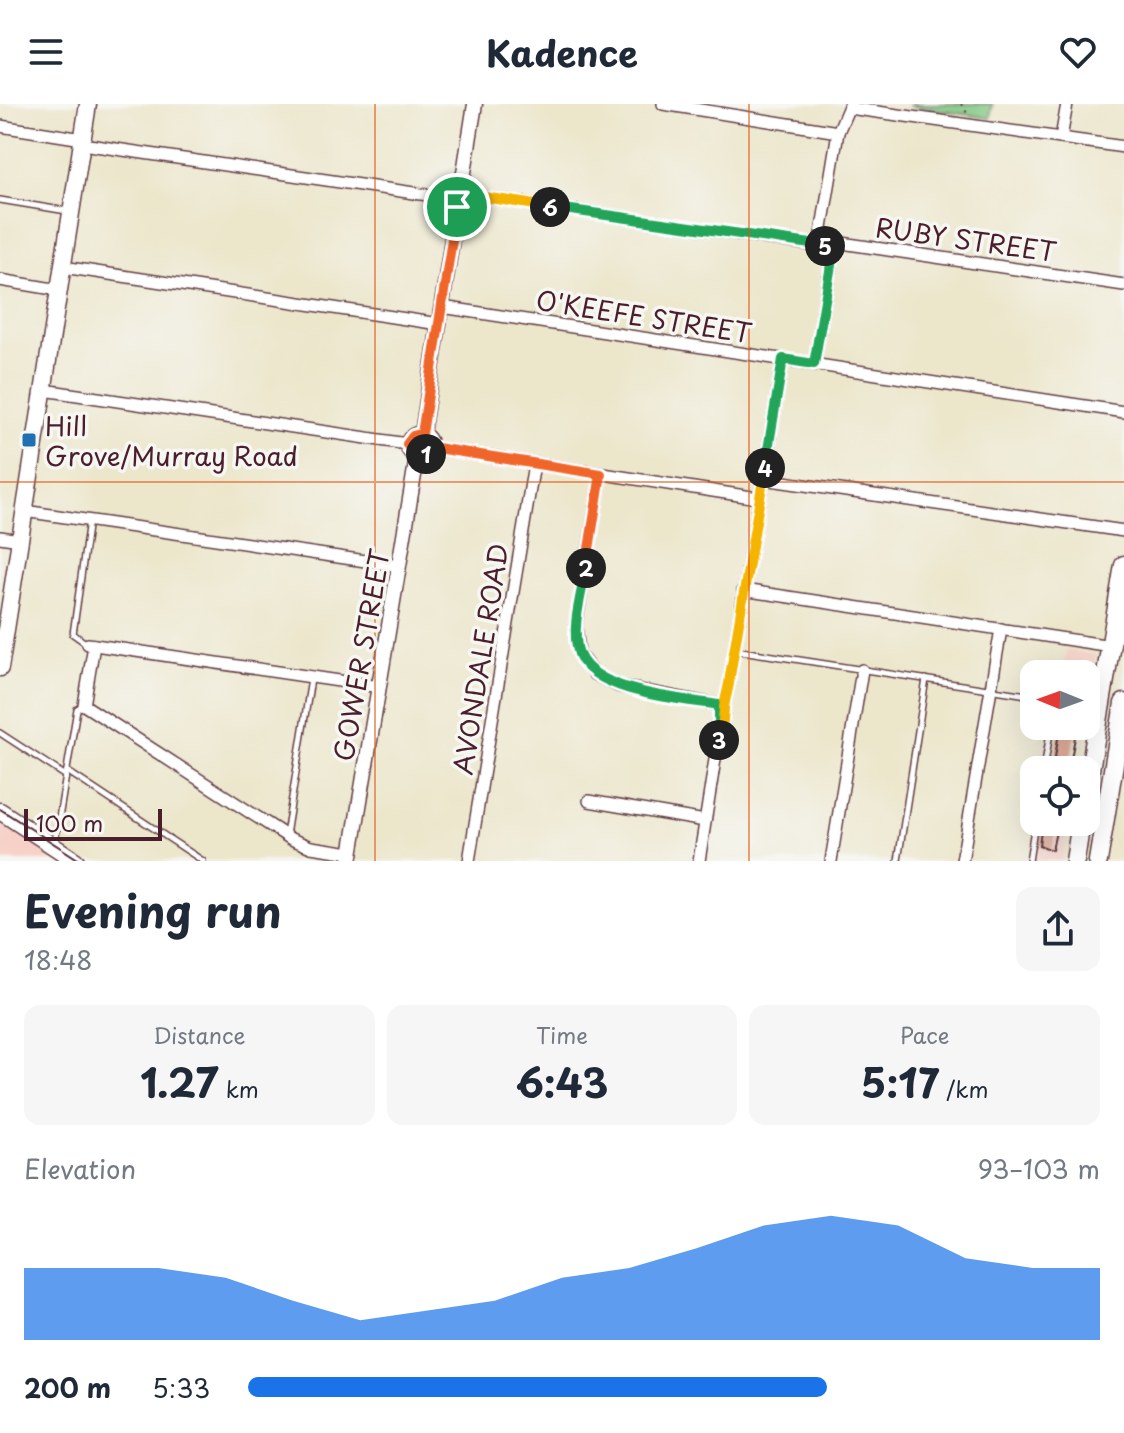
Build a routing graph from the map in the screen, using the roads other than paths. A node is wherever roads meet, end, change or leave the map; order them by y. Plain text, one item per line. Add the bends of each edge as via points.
1 (88, 104) edge
2 (475, 104) edge
3 (663, 104) edge
4 (1067, 104) edge
5 (850, 106) edge
6 (0, 126) edge
7 (838, 132) junction
8 (1061, 138) junction
9 (82, 142) junction
10 (1124, 147) edge
11 (466, 190) junction
12 (0, 200) edge
13 (453, 202) junction
14 (72, 212) junction
15 (835, 242) junction
16 (819, 246) junction
17 (63, 267) junction
18 (0, 280) edge
19 (1124, 285) edge
20 (59, 290) junction
21 (442, 307) junction
22 (439, 324) junction
23 (783, 359) junction
24 (814, 364) junction
25 (44, 390) junction
26 (1124, 412) edge
27 (426, 441) junction
28 (407, 444) junction
29 (417, 457) junction
30 (534, 464) junction
31 (601, 474) junction
32 (763, 479) junction
33 (758, 498) junction
34 (24, 511) junction
35 (89, 519) junction
36 (1124, 531) edge
37 (0, 537) edge
38 (20, 540) junction
39 (1124, 565) edge
40 (400, 566) junction
41 (743, 590) junction
42 (1001, 629) junction
43 (90, 644) junction
44 (1111, 646) junction
45 (734, 650) junction
46 (0, 668) edge
47 (862, 670) junction
48 (311, 677) junction
49 (926, 679) junction
50 (380, 687) junction
51 (990, 688) junction
52 (1020, 693) edge
53 (1124, 703) edge
54 (84, 705) junction
55 (722, 706) junction
56 (0, 733) edge
57 (1093, 749) junction
58 (1120, 752) edge
59 (1092, 756) edge
60 (66, 774) junction
61 (589, 801) dead end
62 (0, 811) edge
63 (705, 821) junction
64 (286, 836) junction
65 (1033, 836) edge
66 (1079, 836) edge
67 (54, 846) junction
68 (351, 857) edge
69 (76, 861) edge
70 (203, 861) edge
71 (469, 861) edge
72 (699, 861) edge
73 (831, 861) edge
74 (898, 861) edge
75 (962, 861) edge
76 (1029, 861) edge
77 (1075, 861) edge
78 (1098, 861) edge

1 - 9 main road
2 - 11 street
3 - 7 street
4 - 8 street
5 - 7 street
5 - 8 street
6 - 9 street
7 - 16 street
8 - 10 street
9 - 13 street
9 - 14 main road
11 - 13 street via 450,189
11 - 16 street, RUBY STREET
12 - 14 lane
13 - 21 street
14 - 17 main road
15 - 16 street, RUBY STREET
15 - 19 street, RUBY STREET
15 - 24 street
17 - 20 main road
17 - 22 street
18 - 20 street
20 - 25 main road
21 - 22 street
21 - 23 street, O'KEEFE STREET
22 - 27 street
23 - 24 street, O'KEEFE STREET
23 - 32 street
24 - 26 street, O'KEEFE STREET
25 - 28 street
25 - 34 main road
27 - 28 street via 413,436
27 - 29 street via 425,455
27 - 30 street
28 - 29 street
29 - 40 street, GOWER STREET
30 - 31 street
30 - 71 street, AVONDALE ROAD
31 - 33 street
31 - 55 street via 576,625 579,654 594,674 618,686
32 - 33 street
32 - 36 street
33 - 41 street
34 - 35 street
34 - 38 main road
35 - 40 street
35 - 43 lane via 73,634
37 - 38 street
38 - 46 main road
39 - 44 highway
40 - 50 street, GOWER STREET
41 - 42 street
41 - 45 street
42 - 44 street
42 - 51 street
43 - 48 street
43 - 54 street
44 - 57 highway
45 - 47 lane
45 - 55 street
47 - 49 lane
47 - 73 street
48 - 50 street
48 - 64 lane
49 - 51 lane
49 - 74 lane
50 - 68 street, GOWER STREET
51 - 52 lane
51 - 75 street
53 - 58 highway
54 - 60 lane via 77,709
54 - 64 street
55 - 63 street via 725,720
56 - 60 lane
57 - 58 street
57 - 59 highway
58 - 78 highway
60 - 67 lane
60 - 70 lane
61 - 63 street
62 - 67 main road
63 - 72 street
64 - 68 street
65 - 76 lane
66 - 77 highway
67 - 69 main road

